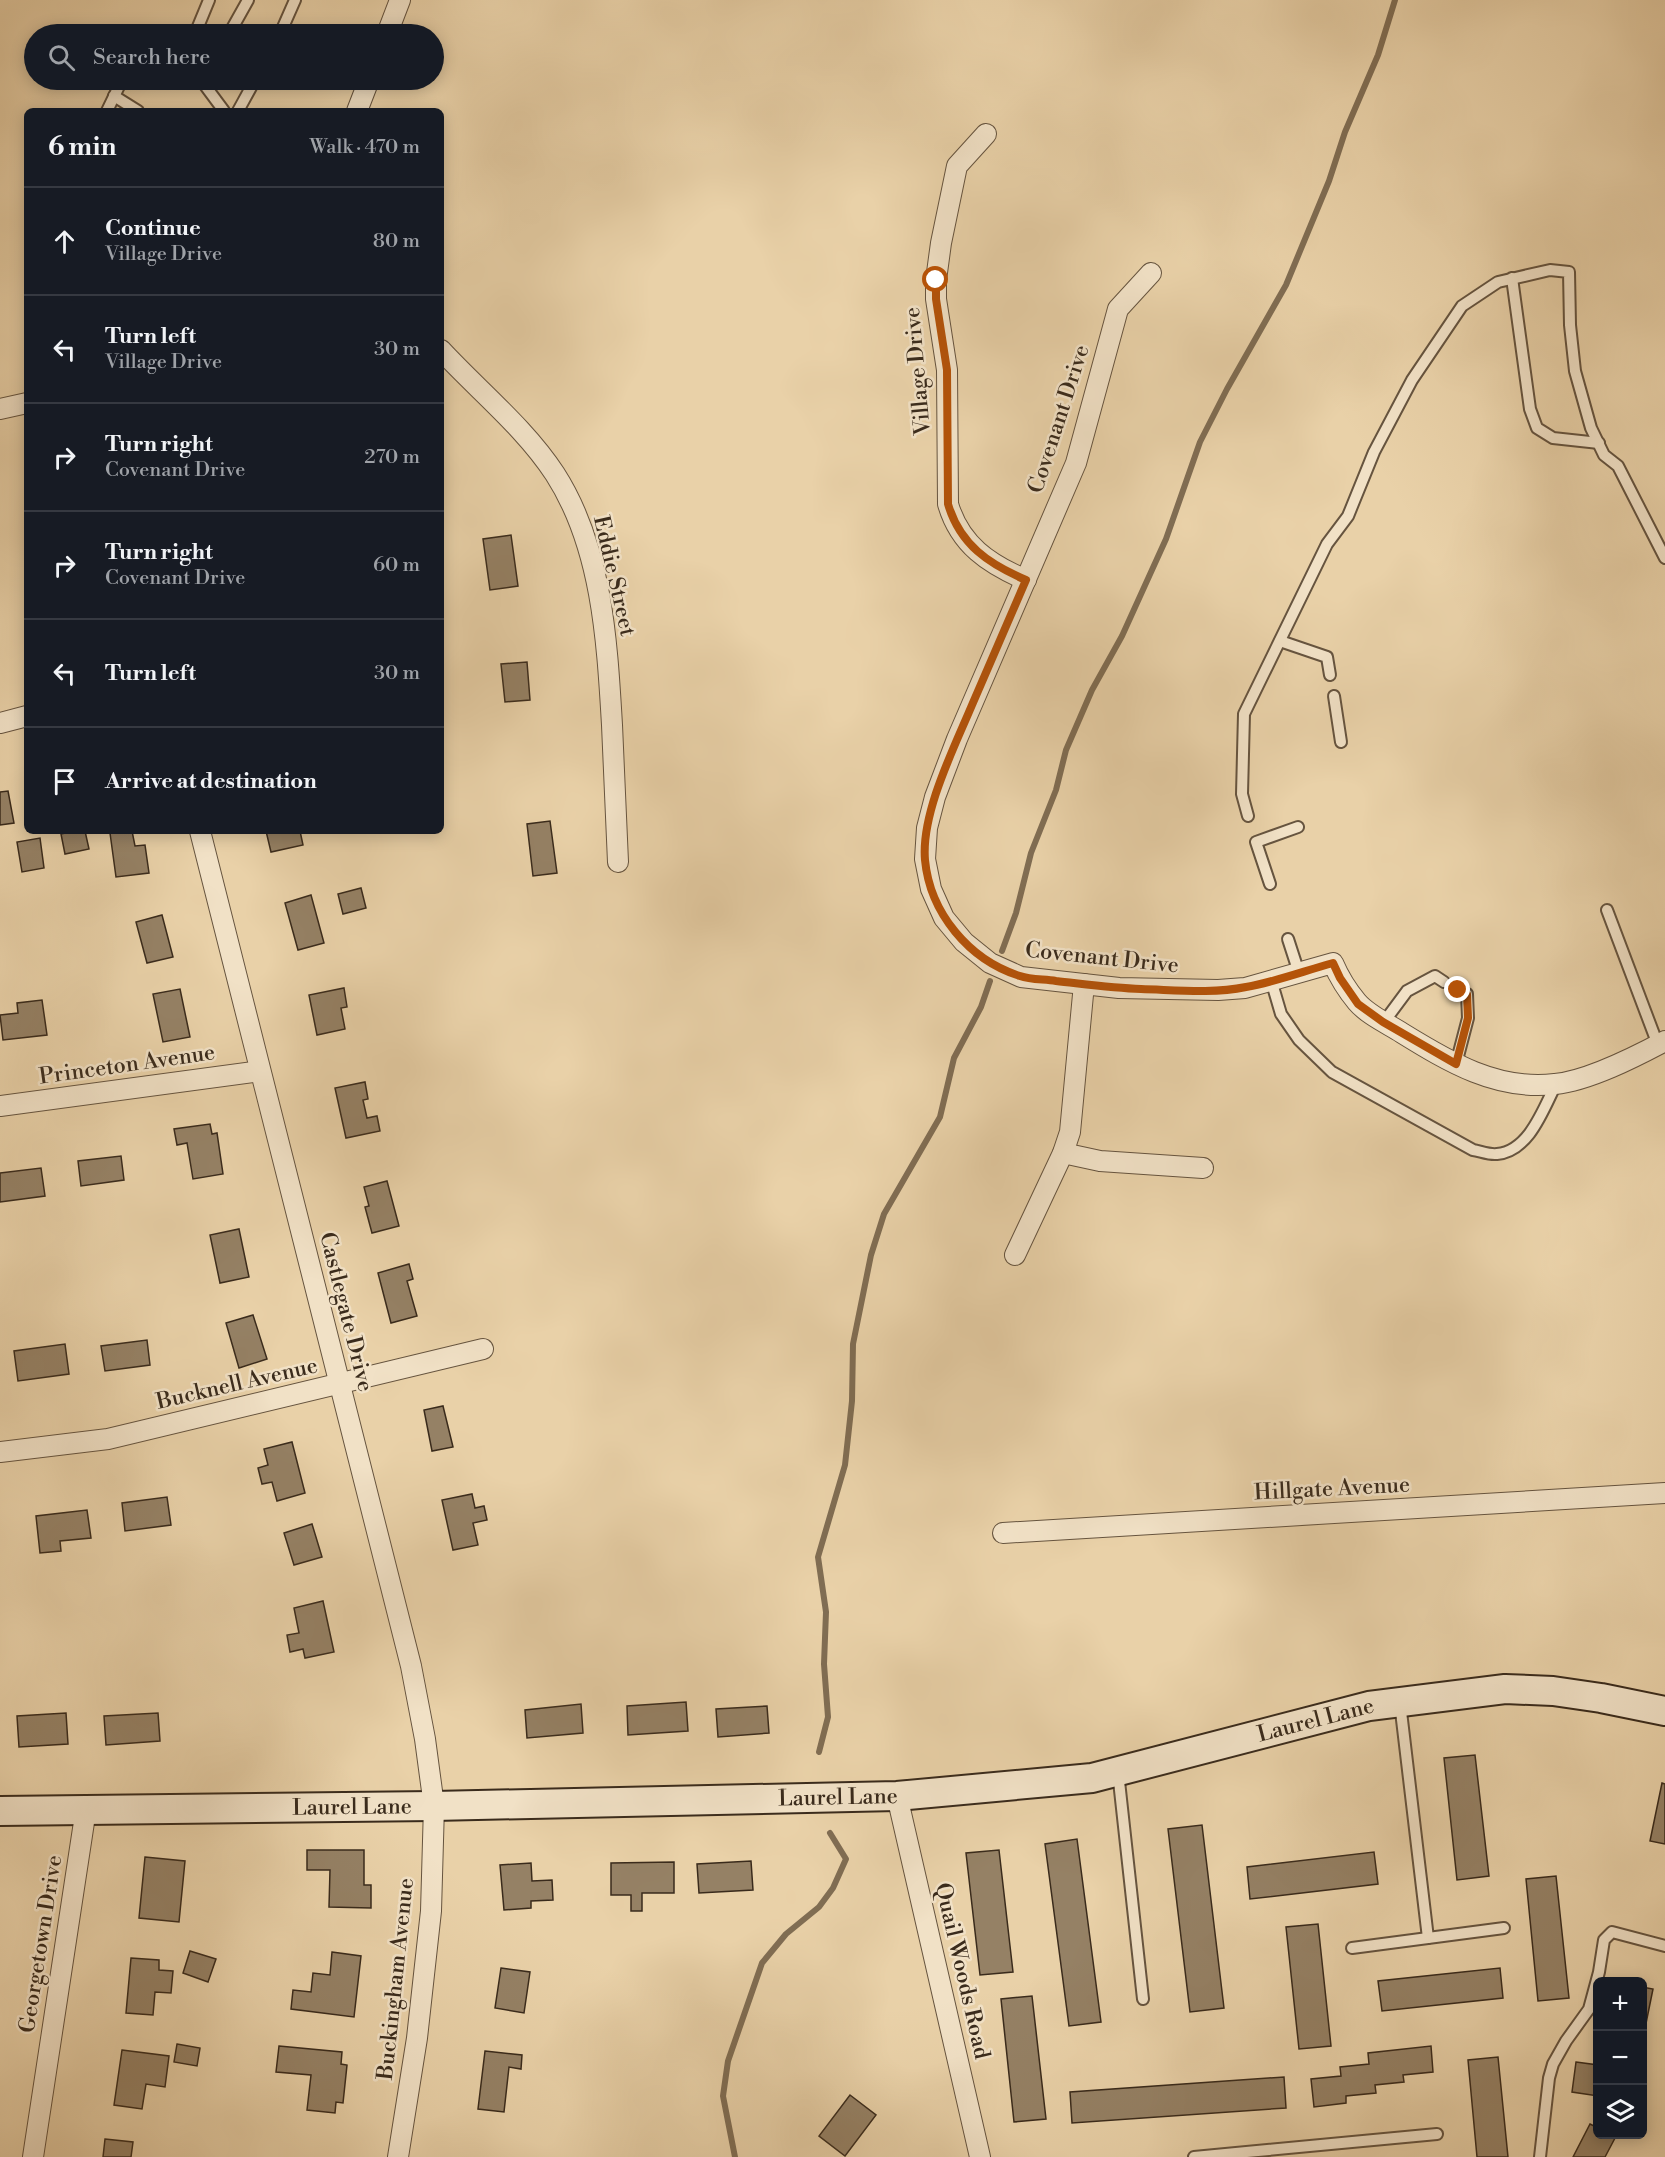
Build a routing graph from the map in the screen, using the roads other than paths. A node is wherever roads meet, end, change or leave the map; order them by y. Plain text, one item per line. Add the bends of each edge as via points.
1 (209, 0) edge
2 (248, 0) edge
3 (295, 0) edge
4 (400, 0) edge
5 (199, 24) edge
6 (235, 24) edge
7 (284, 24) edge
8 (391, 24) edge
9 (117, 90) edge
10 (209, 90) edge
11 (250, 90) edge
12 (365, 90) edge
13 (114, 96) junction
14 (109, 108) edge
15 (133, 108) edge
16 (222, 108) edge
17 (240, 108) edge
18 (358, 108) edge
19 (986, 134) dead end
20 (1151, 273) dead end
21 (1512, 278) junction
22 (444, 353) edge
23 (24, 404) edge
24 (0, 409) edge
25 (1599, 443) junction
26 (1665, 558) edge
27 (1026, 580) junction
28 (1280, 641) junction
29 (1330, 675) dead end
30 (1334, 696) dead end
31 (24, 717) edge
32 (0, 723) edge
33 (1341, 742) dead end
34 (1248, 816) dead end
35 (1298, 827) dead end
36 (201, 834) edge
37 (618, 862) dead end
38 (1270, 884) dead end
39 (1607, 910) dead end
40 (1288, 939) dead end
41 (1299, 973) junction
42 (1271, 980) junction
43 (1444, 982) dead end
44 (1084, 984) junction
45 (1458, 990) dead end
46 (1383, 1022) junction
47 (1662, 1043) edge
48 (1456, 1064) junction
49 (260, 1071) junction
50 (1556, 1084) junction
51 (0, 1106) edge
52 (1063, 1152) junction
53 (1203, 1168) dead end
54 (1015, 1255) dead end
55 (483, 1349) dead end
56 (340, 1384) junction
57 (0, 1452) edge
58 (1665, 1493) edge
59 (1003, 1533) dead end
60 (1400, 1702) junction
61 (1665, 1711) edge
62 (1118, 1771) junction
63 (897, 1796) junction
64 (434, 1806) junction
65 (86, 1809) junction
66 (0, 1811) edge
67 (1504, 1928) dead end
68 (1428, 1938) junction
69 (1665, 1946) edge
70 (1352, 1948) dead end
71 (1143, 1999) dead end
72 (1437, 2134) dead end
73 (33, 2157) edge
74 (399, 2157) edge
75 (980, 2157) edge
76 (1194, 2157) edge
77 (1540, 2157) edge

1 - 5 lane
2 - 6 lane
3 - 7 lane
4 - 8 street
9 - 13 lane
10 - 16 lane
11 - 17 lane
12 - 18 street
13 - 14 lane
13 - 15 lane
19 - 27 street, Village Drive via 957,166 936,280 947,370 948,504 952,519 970,546 1002,569
20 - 27 street, Covenant Drive via 1118,309 1076,463
21 - 25 lane via 1530,409 1538,428 1553,438
21 - 25 lane via 1550,270 1569,272 1575,371
21 - 28 lane via 1498,282 1462,306 1412,380 1374,452 1348,516 1327,544
22 - 37 street, Eddie Street via 534,447 569,496 587,544 603,615 610,686
23 - 24 street
25 - 26 lane via 1604,455 1618,466
27 - 44 street, Covenant Drive via 935,797 925,859 931,889 944,918 964,942 990,963 1021,977
28 - 29 lane via 1327,657
28 - 34 lane via 1244,714 1242,794
30 - 33 lane
31 - 32 street
35 - 38 lane via 1256,842
36 - 49 street, Castlegate Drive
39 - 47 lane
40 - 41 lane
41 - 42 street, Covenant Drive
41 - 46 street, Covenant Drive via 1333,963 1358,1004
42 - 44 street, Covenant Drive via 1245,988 1218,990
42 - 50 lane via 1281,1014 1299,1040 1332,1072 1473,1150 1495,1155 1515,1150 1534,1127
43 - 46 lane via 1435,976 1407,991
44 - 52 street via 1070,1132
45 - 48 lane via 1467,994 1468,1018
46 - 48 street, Covenant Drive
47 - 50 street, Covenant Drive via 1586,1076
48 - 50 street, Covenant Drive via 1493,1080 1524,1085
49 - 51 street, Princeton Avenue
49 - 56 street, Castlegate Drive
52 - 53 street via 1100,1161
52 - 54 street
55 - 56 street, Bucknell Avenue
56 - 57 street, Bucknell Avenue via 108,1439
56 - 64 street, Castlegate Drive via 411,1666
58 - 59 street, Hillgate Avenue
60 - 61 street, Laurel Lane via 1505,1689 1553,1691
60 - 62 street, Laurel Lane via 1369,1706
60 - 68 lane
62 - 63 street, Laurel Lane via 1092,1778
62 - 71 lane
63 - 64 street, Laurel Lane
63 - 75 street, Quail Woods Road
64 - 65 street, Laurel Lane
64 - 74 street, Buckingham Avenue via 431,1911
65 - 66 street, Laurel Lane
65 - 73 street, Georgetown Drive
67 - 68 lane
68 - 70 lane
69 - 77 lane via 1612,1932 1604,1940 1589,2009 1553,2064
72 - 76 lane

